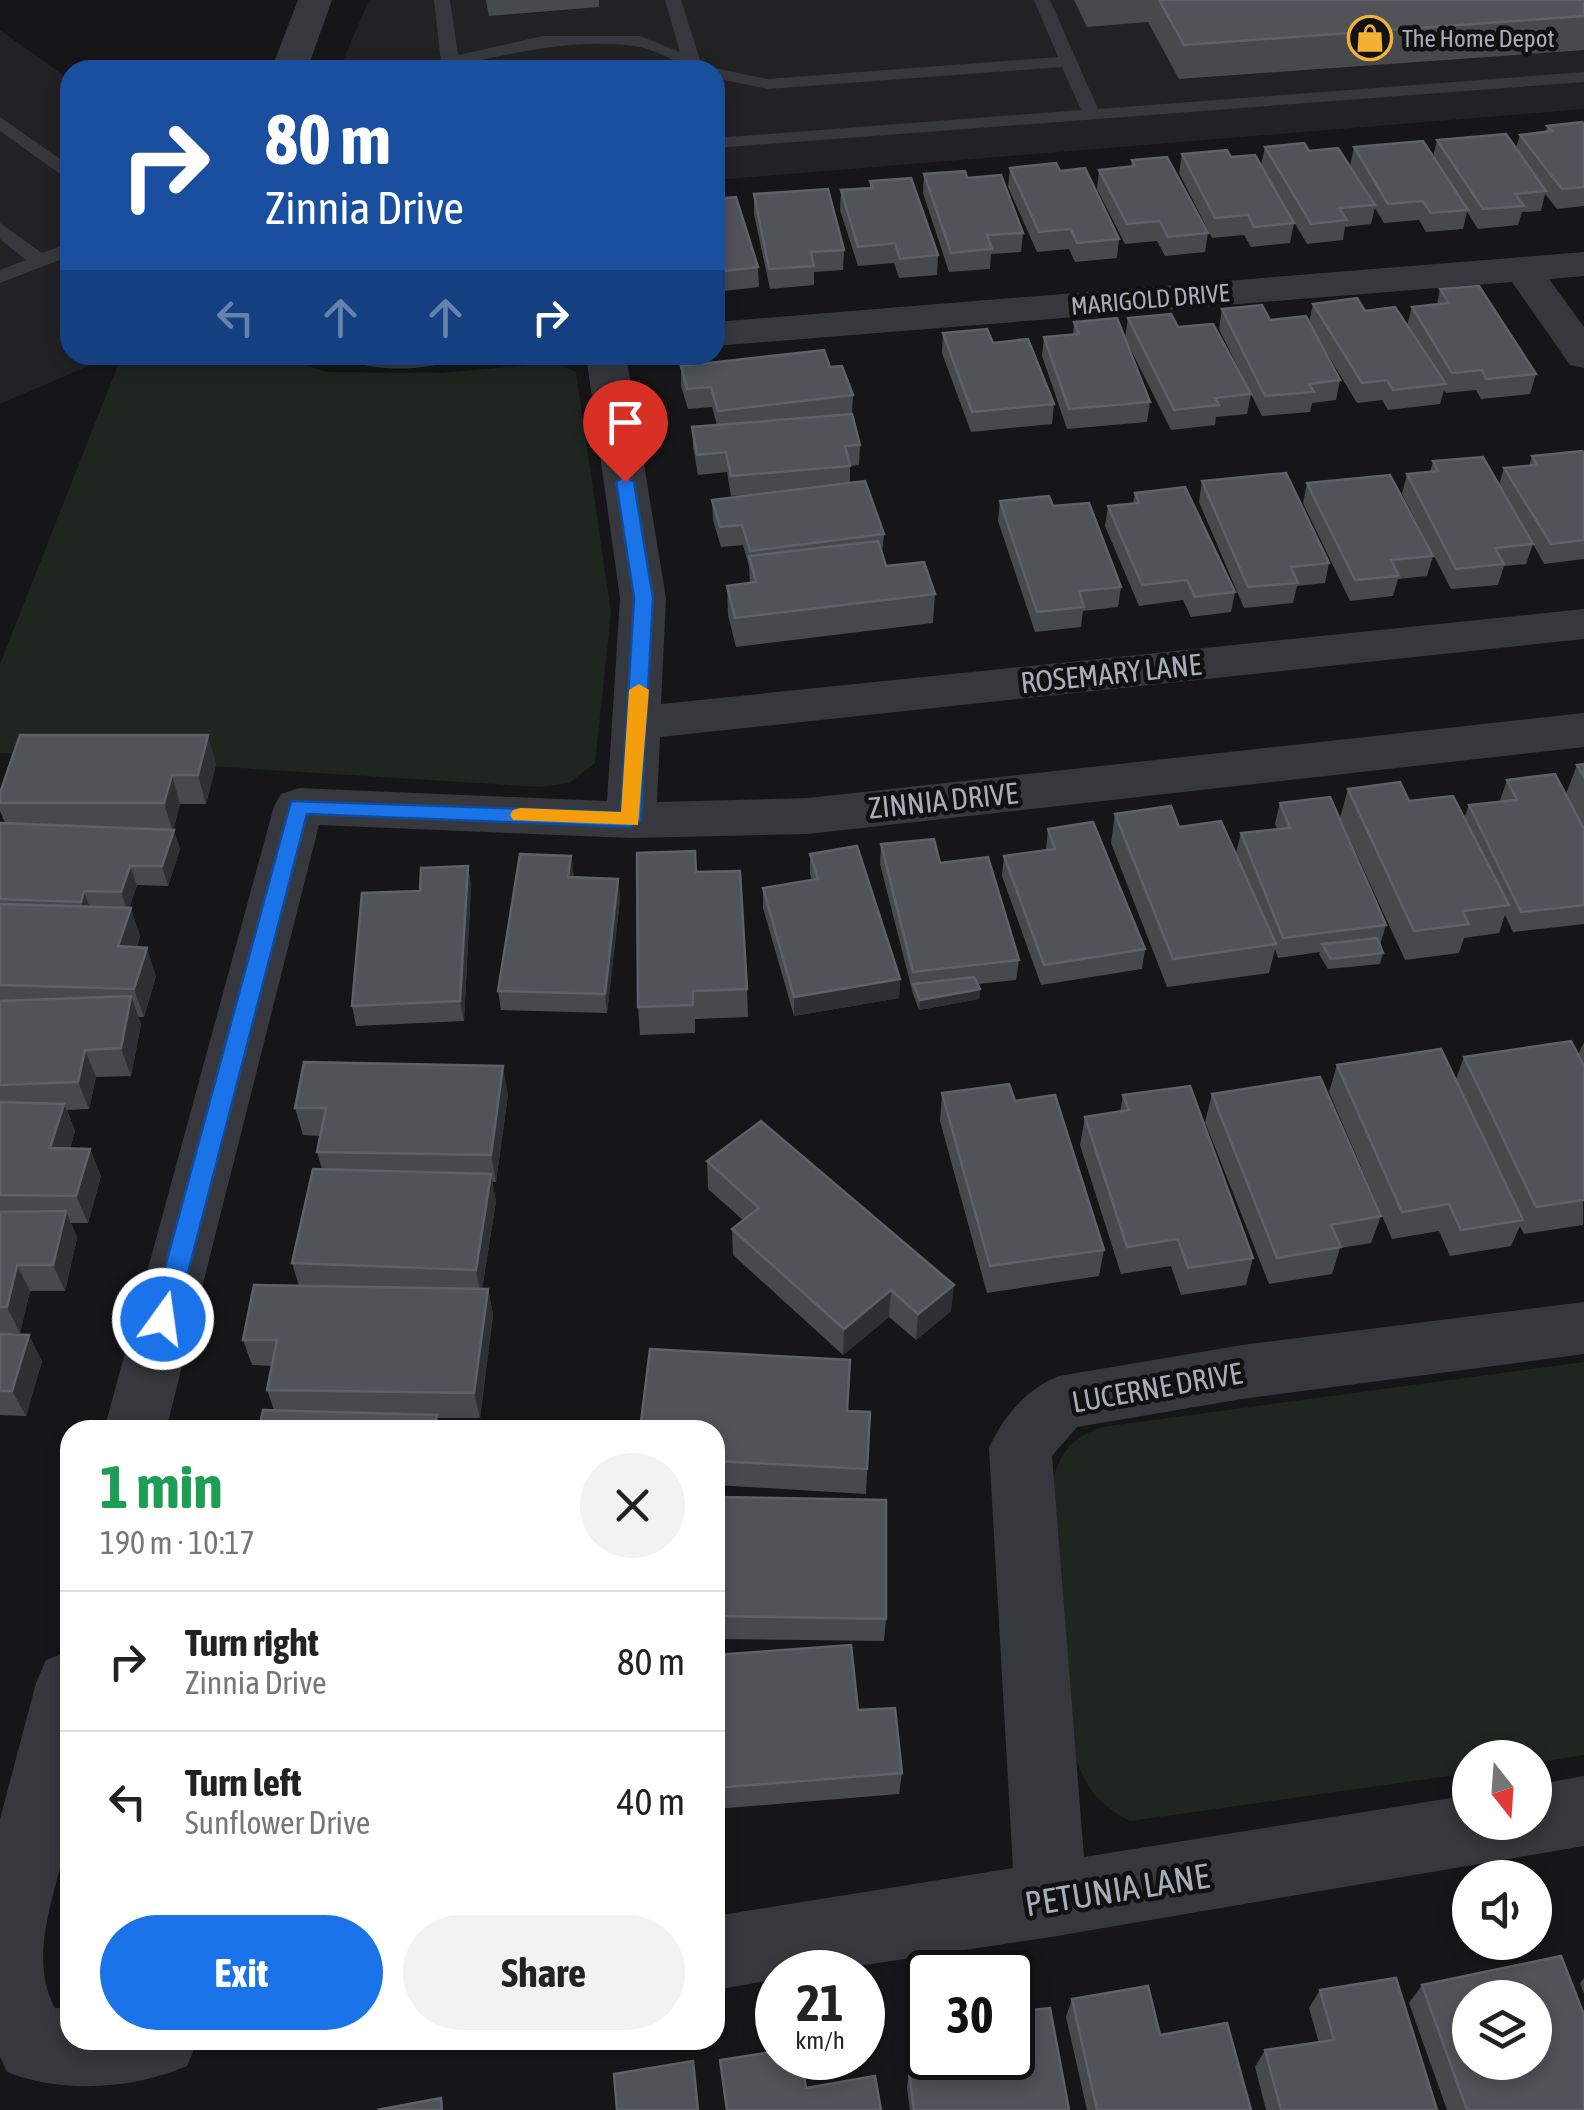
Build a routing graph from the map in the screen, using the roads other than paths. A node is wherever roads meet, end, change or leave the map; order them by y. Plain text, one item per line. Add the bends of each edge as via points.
1 (315, 0) edge
2 (442, 0) edge
3 (673, 0) edge
4 (1042, 0) edge
5 (294, 60) edge
6 (449, 60) edge
7 (473, 60) edge
8 (683, 60) edge
9 (696, 60) edge
10 (1069, 61) junction
11 (725, 75) edge
12 (1584, 77) edge
13 (1091, 113) junction
14 (0, 122) edge
15 (725, 142) edge
16 (60, 167) edge
17 (0, 229) edge
18 (60, 253) edge
19 (39, 261) junction
20 (1584, 264) edge
21 (1523, 269) junction
22 (0, 277) edge
23 (725, 333) edge
24 (1584, 356) edge
25 (608, 365) edge
26 (1584, 624) edge
27 (637, 723) junction
28 (1584, 730) edge
29 (631, 820) junction
30 (1584, 1328) edge
31 (138, 1420) edge
32 (60, 1722) edge
33 (1584, 1812) edge
34 (1552, 1817) edge
35 (1452, 1833) edge
36 (1051, 1901) junction
37 (725, 1951) edge
38 (60, 2045) edge

1 - 5 street
2 - 6 lane
3 - 9 lane
4 - 10 lane
7 - 8 lane via 544,41 640,41
10 - 11 lane via 768,84
10 - 13 lane
12 - 13 lane
13 - 15 lane
14 - 16 lane
17 - 19 lane
18 - 19 lane
19 - 22 lane
20 - 21 street, MARIGOLD DRIVE
21 - 23 street, MARIGOLD DRIVE
21 - 24 street
25 - 27 street via 643,598
26 - 27 street, ROSEMARY LANE
27 - 29 street
28 - 29 street, ZINNIA DRIVE via 808,816
29 - 31 street, ZINNIA DRIVE via 298,806
30 - 36 street, LUCERNE DRIVE via 1059,1403 1020,1448
32 - 38 street via 13,1906 6,1992 34,2045
33 - 34 street
35 - 36 street, PETUNIA LANE
36 - 37 street, PETUNIA LANE

